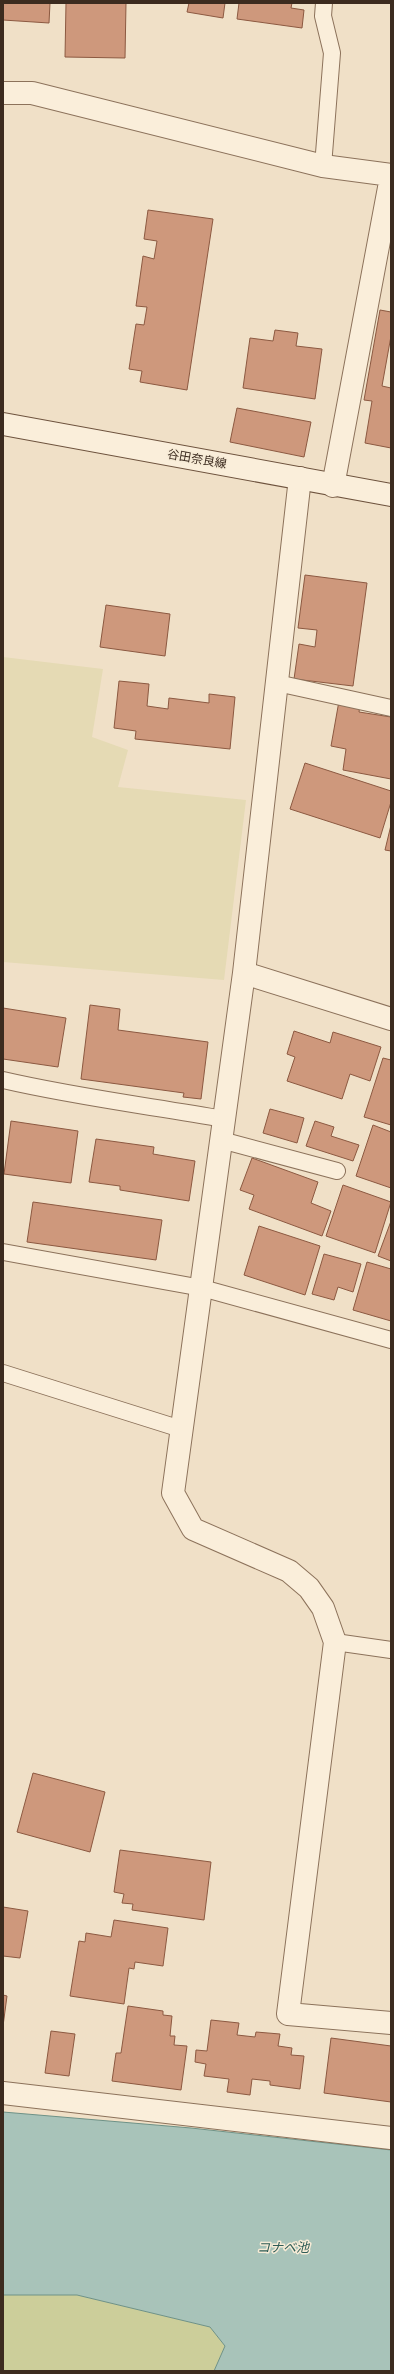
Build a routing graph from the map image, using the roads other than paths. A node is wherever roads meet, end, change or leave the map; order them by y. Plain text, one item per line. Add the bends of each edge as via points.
1 (324, 3) edge
2 (3, 93) edge
3 (323, 166) junction
4 (391, 176) edge
5 (3, 424) edge
6 (300, 478) junction
7 (333, 486) junction
8 (391, 495) edge
9 (277, 683) junction
10 (391, 708) edge
11 (244, 973) junction
12 (391, 1019) edge
13 (3, 1080) edge
14 (222, 1130) junction
15 (337, 1171) dead end
16 (3, 1252) edge
17 (202, 1288) junction
18 (391, 1340) edge
19 (3, 1373) edge
20 (181, 1429) junction
21 (335, 1642) junction
22 (391, 1650) edge
23 (391, 2023) edge
24 (3, 2093) edge
25 (391, 2138) edge

1 - 3 lane via 323,16 332,53
2 - 3 street via 32,93
3 - 4 street
4 - 7 street
5 - 6 street, 谷田奈良線
6 - 7 street, 谷田奈良線
6 - 9 street
7 - 8 street, 谷田奈良線
9 - 10 lane
9 - 11 street
11 - 12 street
11 - 14 street
13 - 14 lane via 67,1095 142,1104
14 - 15 lane
14 - 17 street
16 - 17 lane
17 - 18 lane
17 - 20 street
19 - 20 lane
20 - 21 street via 173,1492 193,1529 289,1572 309,1588 324,1608
21 - 22 lane
21 - 23 street via 288,2014
24 - 25 street

